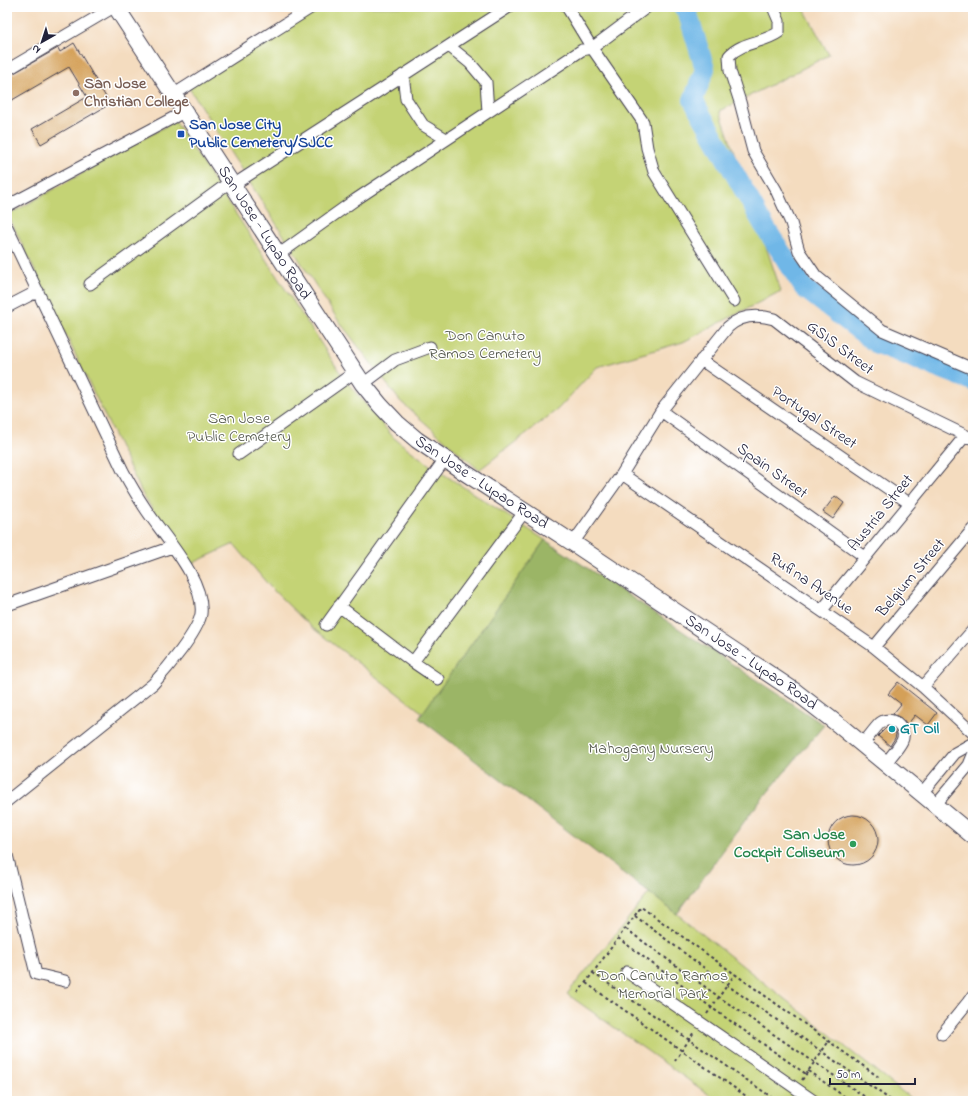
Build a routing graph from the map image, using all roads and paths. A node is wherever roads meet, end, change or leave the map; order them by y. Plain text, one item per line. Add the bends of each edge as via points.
1 (115, 7) edge
2 (312, 7) edge
3 (509, 7) edge
4 (567, 7) edge
5 (646, 7) edge
6 (773, 7) edge
7 (298, 11) edge
8 (449, 46) junction
9 (592, 48) junction
10 (7, 70) edge
11 (403, 75) junction
12 (173, 95) junction
13 (184, 112) junction
14 (488, 112) junction
15 (446, 139) junction
16 (232, 183) junction
17 (7, 206) edge
18 (7, 227) edge
19 (278, 255) junction
20 (90, 284) dead end
21 (38, 291) junction
22 (734, 301) dead end
23 (7, 307) edge
24 (430, 347) dead end
25 (701, 360) junction
26 (973, 370) edge
27 (359, 378) junction
28 (661, 412) junction
29 (969, 437) edge
30 (239, 454) dead end
31 (445, 459) junction
32 (622, 474) junction
33 (909, 503) junction
34 (524, 511) junction
35 (973, 529) edge
36 (573, 543) junction
37 (172, 547) junction
38 (865, 557) junction
39 (7, 605) edge
40 (339, 606) junction
41 (822, 610) junction
42 (326, 625) dead end
43 (973, 630) edge
44 (874, 647) junction
45 (413, 662) junction
46 (438, 679) dead end
47 (923, 687) junction
48 (973, 733) edge
49 (973, 743) edge
50 (862, 745) junction
51 (973, 755) edge
52 (885, 764) junction
53 (922, 793) junction
54 (7, 801) edge
55 (936, 804) junction
56 (973, 836) edge
57 (7, 855) edge
58 (635, 916) junction
59 (626, 929) junction
60 (618, 938) junction
61 (593, 972) junction
62 (627, 972) dead end
63 (65, 981) dead end
64 (586, 983) junction
65 (578, 993) dead end
66 (973, 996) edge
67 (942, 1034) dead end
68 (829, 1041) junction
69 (822, 1051) junction
70 (815, 1061) junction
71 (808, 1071) junction
72 (806, 1074) junction
73 (880, 1078) dead end
74 (796, 1089) junction
75 (753, 1101) edge
76 (777, 1101) edge
77 (814, 1101) edge
78 (851, 1101) edge
79 (871, 1101) edge
80 (892, 1101) edge

1 - 10 street
1 - 12 highway, San Jose - Lupao Road
2 - 7 street
3 - 8 street
4 - 9 street
5 - 9 street
6 - 26 street via 779,21 779,32 772,37 734,50 729,56 730,71 753,152 776,190 791,223 799,251 816,276 882,330
7 - 12 street
8 - 11 street
8 - 14 street via 470,63 486,82
9 - 14 street via 582,50
9 - 22 street via 642,122 654,172
11 - 15 street via 406,99 423,125
11 - 16 street
12 - 13 highway, San Jose - Lupao Road
13 - 16 highway, San Jose - Lupao Road
13 - 17 street
14 - 15 street
15 - 19 street
16 - 19 highway, San Jose - Lupao Road
16 - 20 street
18 - 21 street
19 - 27 highway, San Jose - Lupao Road
21 - 23 street
21 - 37 street via 123,471 145,509
24 - 27 street via 395,360
25 - 28 street
25 - 29 street, GSIS Street via 731,324 748,317 774,319 855,382
25 - 33 street, Portugal Street
27 - 30 street
27 - 31 highway, San Jose - Lupao Road via 397,423
28 - 32 street
28 - 38 street, Spain Street
29 - 33 street, Austria Street
31 - 34 highway, San Jose - Lupao Road
31 - 40 street
32 - 36 street
32 - 41 street, Rufina Avenue
33 - 38 street, Austria Street
34 - 36 highway, San Jose - Lupao Road
34 - 45 street
35 - 44 street, Belgium Street
36 - 50 highway, San Jose - Lupao Road via 796,692
37 - 39 street
37 - 54 street via 190,571 200,597 200,614 193,633 153,684
38 - 41 street, Austria Street
40 - 42 street
40 - 45 street
41 - 44 street, Rufina Avenue
43 - 47 street
44 - 47 street, Rufina Avenue
45 - 46 street
47 - 48 street, Rufina Avenue
49 - 53 street via 955,753
50 - 52 highway, San Jose - Lupao Road
50 - 52 street via 881,722 897,724 903,733 902,741
51 - 55 street via 969,765
52 - 53 highway, San Jose - Lupao Road
53 - 55 highway, San Jose - Lupao Road
55 - 56 highway, San Jose - Lupao Road
57 - 63 street via 36,974
58 - 59 path
58 - 68 path via 641,907
58 - 69 path via 727,986
59 - 60 path
59 - 70 path via 719,997
60 - 61 path
60 - 72 path
61 - 64 path
61 - 76 path
62 - 74 street
64 - 65 path
64 - 75 path
66 - 67 street
68 - 69 path
68 - 73 path
69 - 70 path
69 - 80 path
70 - 71 path
70 - 79 path
71 - 72 path
71 - 78 path
72 - 74 path
74 - 77 street

